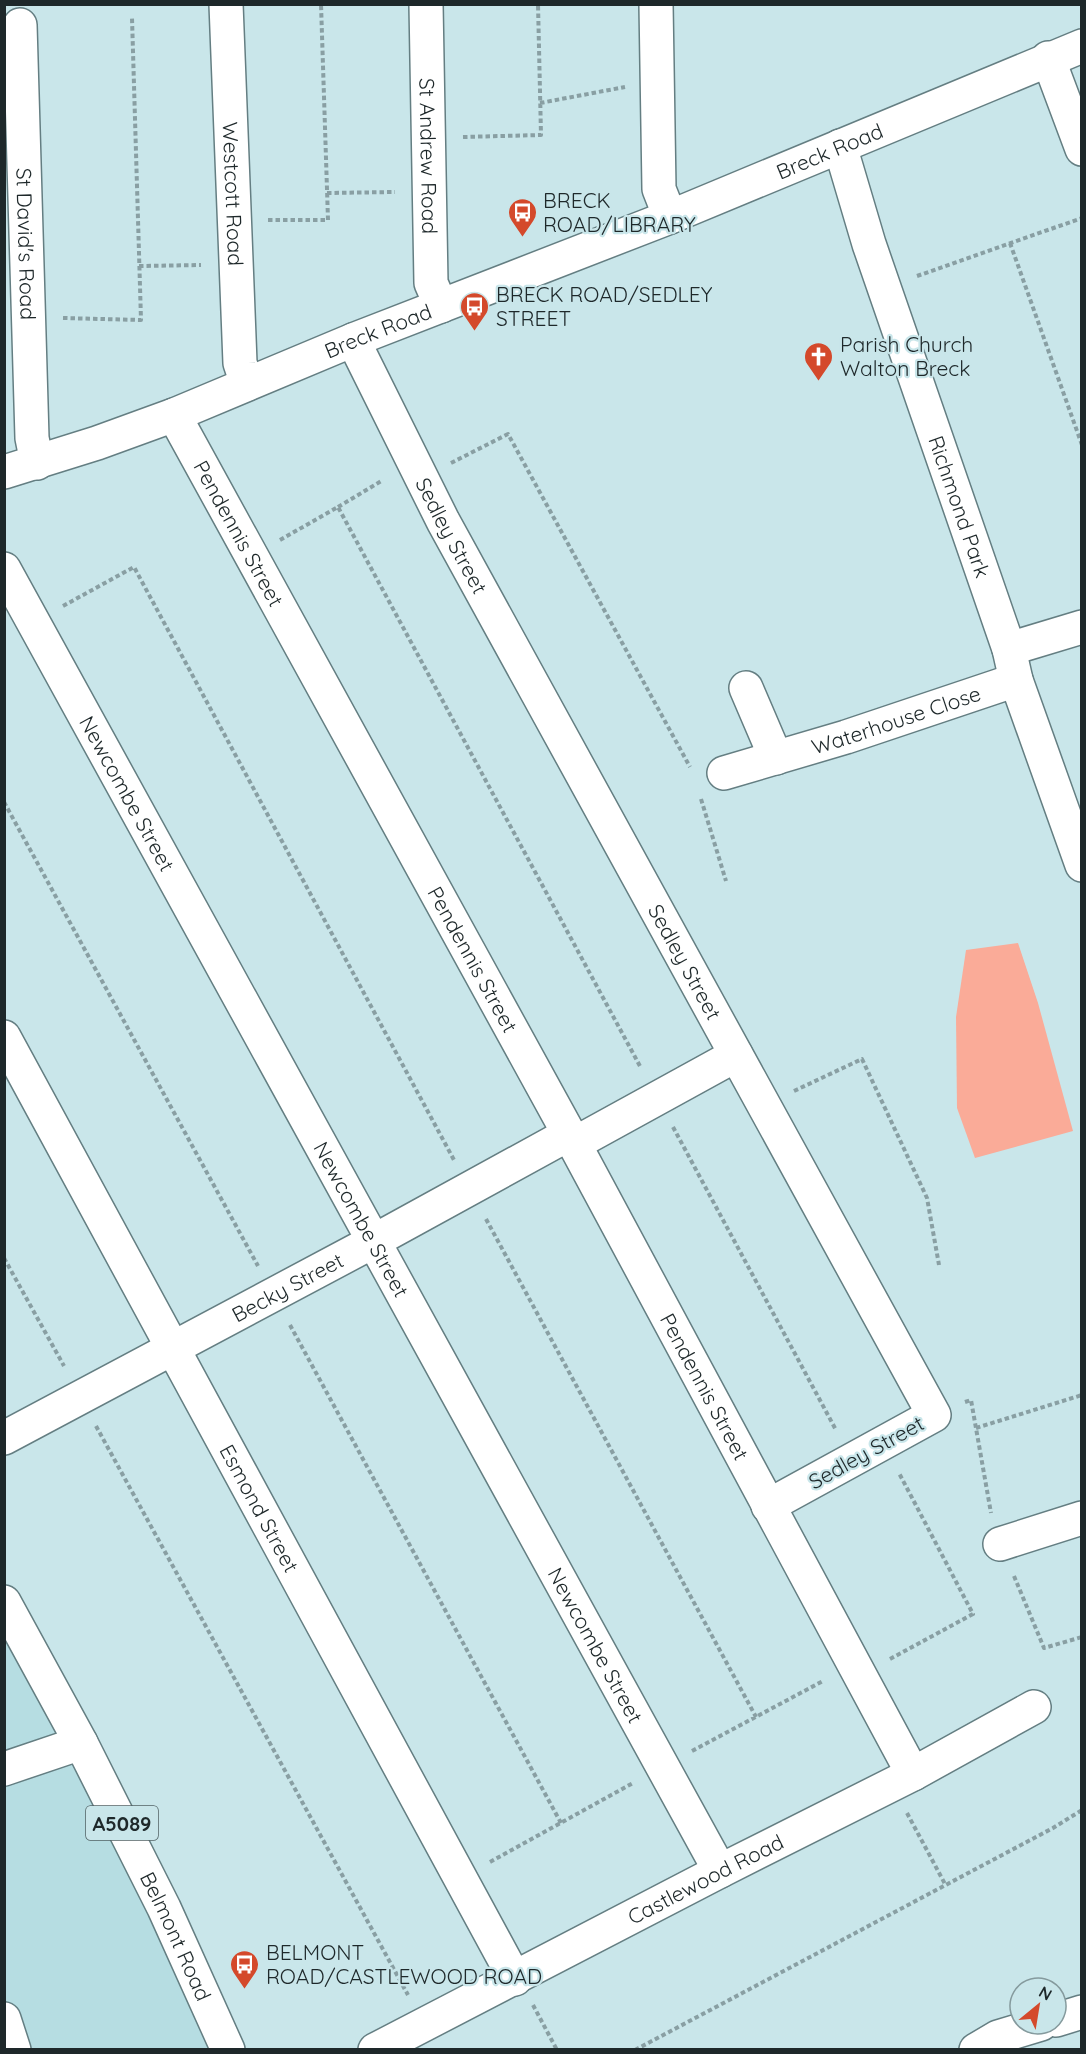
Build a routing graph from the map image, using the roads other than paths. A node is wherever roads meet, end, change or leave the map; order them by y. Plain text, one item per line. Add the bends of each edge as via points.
1 (226, 4) edge
2 (426, 4) edge
3 (656, 4) edge
4 (21, 25) dead end
5 (1082, 46) edge
6 (1048, 58) junction
7 (840, 146) junction
8 (1082, 148) edge
9 (670, 217) junction
10 (441, 306) junction
11 (353, 340) junction
12 (247, 384) junction
13 (174, 415) junction
14 (37, 463) junction
15 (4, 472) edge
16 (4, 569) edge
17 (1082, 627) edge
18 (1013, 664) junction
19 (746, 688) dead end
20 (776, 758) junction
21 (705, 779) road end
22 (1082, 865) edge
23 (4, 1037) edge
24 (736, 1055) junction
25 (571, 1139) junction
26 (374, 1241) junction
27 (173, 1348) junction
28 (4, 1438) edge
29 (768, 1506) junction
30 (1082, 1518) edge
31 (1000, 1544) dead end
32 (4, 1602) edge
33 (1034, 1707) dead end
34 (81, 1743) junction
35 (4, 1769) edge
36 (903, 1779) junction
37 (720, 1871) junction
38 (516, 1978) junction
39 (4, 2019) edge
40 (1008, 2034) edge
41 (14, 2049) edge
42 (228, 2049) edge
43 (375, 2049) edge
44 (976, 2049) edge

1 - 12 main road, Westcott Road via 240,363
2 - 10 main road, St Andrew Road via 431,283
3 - 9 main road via 660,189
4 - 14 main road, St David's Road via 32,438
5 - 6 main road, Breck Road
6 - 7 main road, Breck Road
6 - 8 main road
7 - 9 main road, Breck Road
7 - 18 main road, Richmond Park via 869,244
9 - 10 main road, Breck Road
10 - 11 main road, Breck Road
11 - 12 main road, Breck Road
11 - 24 main road, Sedley Street via 448,531
12 - 13 main road, Breck Road
13 - 14 main road, Breck Road
13 - 25 main road, Pendennis Street
14 - 15 main road, Breck Road
16 - 26 main road, Newcombe Street
17 - 18 main road, Waterhouse Close
18 - 20 main road, Waterhouse Close via 846,737
18 - 22 main road, Richmond Park
19 - 20 main road
20 - 21 main road, Waterhouse Close
23 - 27 main road, Esmond Street
24 - 25 main road, Becky Street via 657,1099
24 - 29 main road, Sedley Street via 934,1414
25 - 26 main road, Becky Street
25 - 29 main road, Pendennis Street
26 - 27 main road, Becky Street
26 - 37 main road, Newcombe Street
27 - 28 main road, Becky Street
27 - 38 main road, Esmond Street
29 - 36 main road, Pendennis Street via 860,1676
30 - 31 main road
32 - 34 main road, Belmont Road / A5089
33 - 36 main road, Castlewood Road
34 - 35 main road
34 - 42 main road, Belmont Road / A5089 via 164,1908
36 - 37 main road, Castlewood Road
37 - 38 main road, Castlewood Road
38 - 43 main road, Castlewood Road
39 - 41 main road
40 - 44 main road

